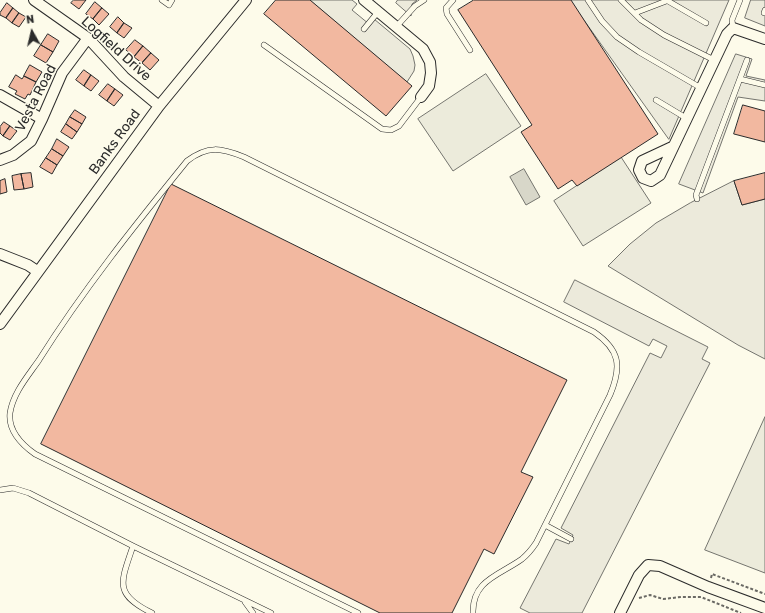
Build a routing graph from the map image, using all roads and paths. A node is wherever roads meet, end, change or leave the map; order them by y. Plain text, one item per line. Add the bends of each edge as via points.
1 (34, 0) edge
2 (162, 0) edge
3 (172, 0) edge
4 (246, 0) edge
5 (364, 0) edge
6 (424, 0) edge
7 (453, 0) edge
8 (588, 0) edge
9 (621, 0) edge
10 (668, 0) edge
11 (740, 0) edge
12 (378, 12) junction
13 (635, 13) junction
14 (706, 23) dead end
15 (396, 26) junction
16 (732, 28) junction
17 (364, 29) dead end
18 (88, 38) junction
19 (765, 39) edge
20 (264, 45) dead end
21 (470, 50) dead end
22 (714, 60) junction
23 (747, 60) dead end
24 (740, 79) junction
25 (765, 85) edge
26 (701, 88) junction
27 (0, 95) edge
28 (421, 97) joint
29 (656, 100) dead end
30 (159, 106) junction
31 (686, 118) junction
32 (42, 119) junction
33 (672, 147) dead end
34 (0, 160) edge
35 (697, 199) dead end
36 (0, 254) edge
37 (37, 271) junction
38 (0, 324) edge
39 (0, 490) edge
40 (545, 525) junction
41 (571, 539) dead end
42 (133, 546) junction
43 (712, 574) dead end
44 (765, 594) edge
45 (245, 601) junction
46 (637, 603) dead end
47 (765, 608) edge
48 (152, 613) edge
49 (253, 613) edge
50 (270, 613) edge
51 (358, 613) edge
52 (473, 613) edge
53 (620, 613) edge
54 (741, 613) edge

1 - 18 street, Logfield Drive
2 - 3 lane via 169,5
4 - 30 street, Banks Road
5 - 12 street
6 - 15 lane
7 - 21 lane via 446,8 447,14
8 - 26 lane via 617,37
9 - 13 lane
10 - 13 lane
10 - 14 lane
11 - 16 lane via 732,20
12 - 15 street
12 - 17 lane
13 - 22 lane via 664,35
15 - 28 street via 423,49 430,62 429,86
16 - 19 street
16 - 22 street
18 - 30 street, Logfield Drive via 124,77
18 - 32 street, Vesta Road via 62,73
20 - 28 lane via 382,129 391,130 399,126
22 - 26 street
23 - 24 lane
24 - 25 lane
24 - 35 lane via 696,195
26 - 31 street
27 - 32 street
29 - 31 lane
30 - 37 street, Banks Road
31 - 33 street
32 - 34 street, Vesta Road via 31,141 13,156
36 - 37 street
37 - 38 street, Banks Road
39 - 42 lane via 13,488 29,492
40 - 41 lane
40 - 51 lane via 616,379 618,367 610,346 586,328 244,157 218,149 197,154 187,161 133,227 51,341 13,401 11,425 15,436 35,454
40 - 52 lane via 530,552 486,581 476,597
42 - 45 lane
42 - 48 lane via 123,582 126,596 136,605
43 - 44 path
45 - 49 lane
45 - 50 lane
46 - 54 path via 639,598 650,595 663,599 701,598
47 - 53 street via 660,566 648,565 639,575

